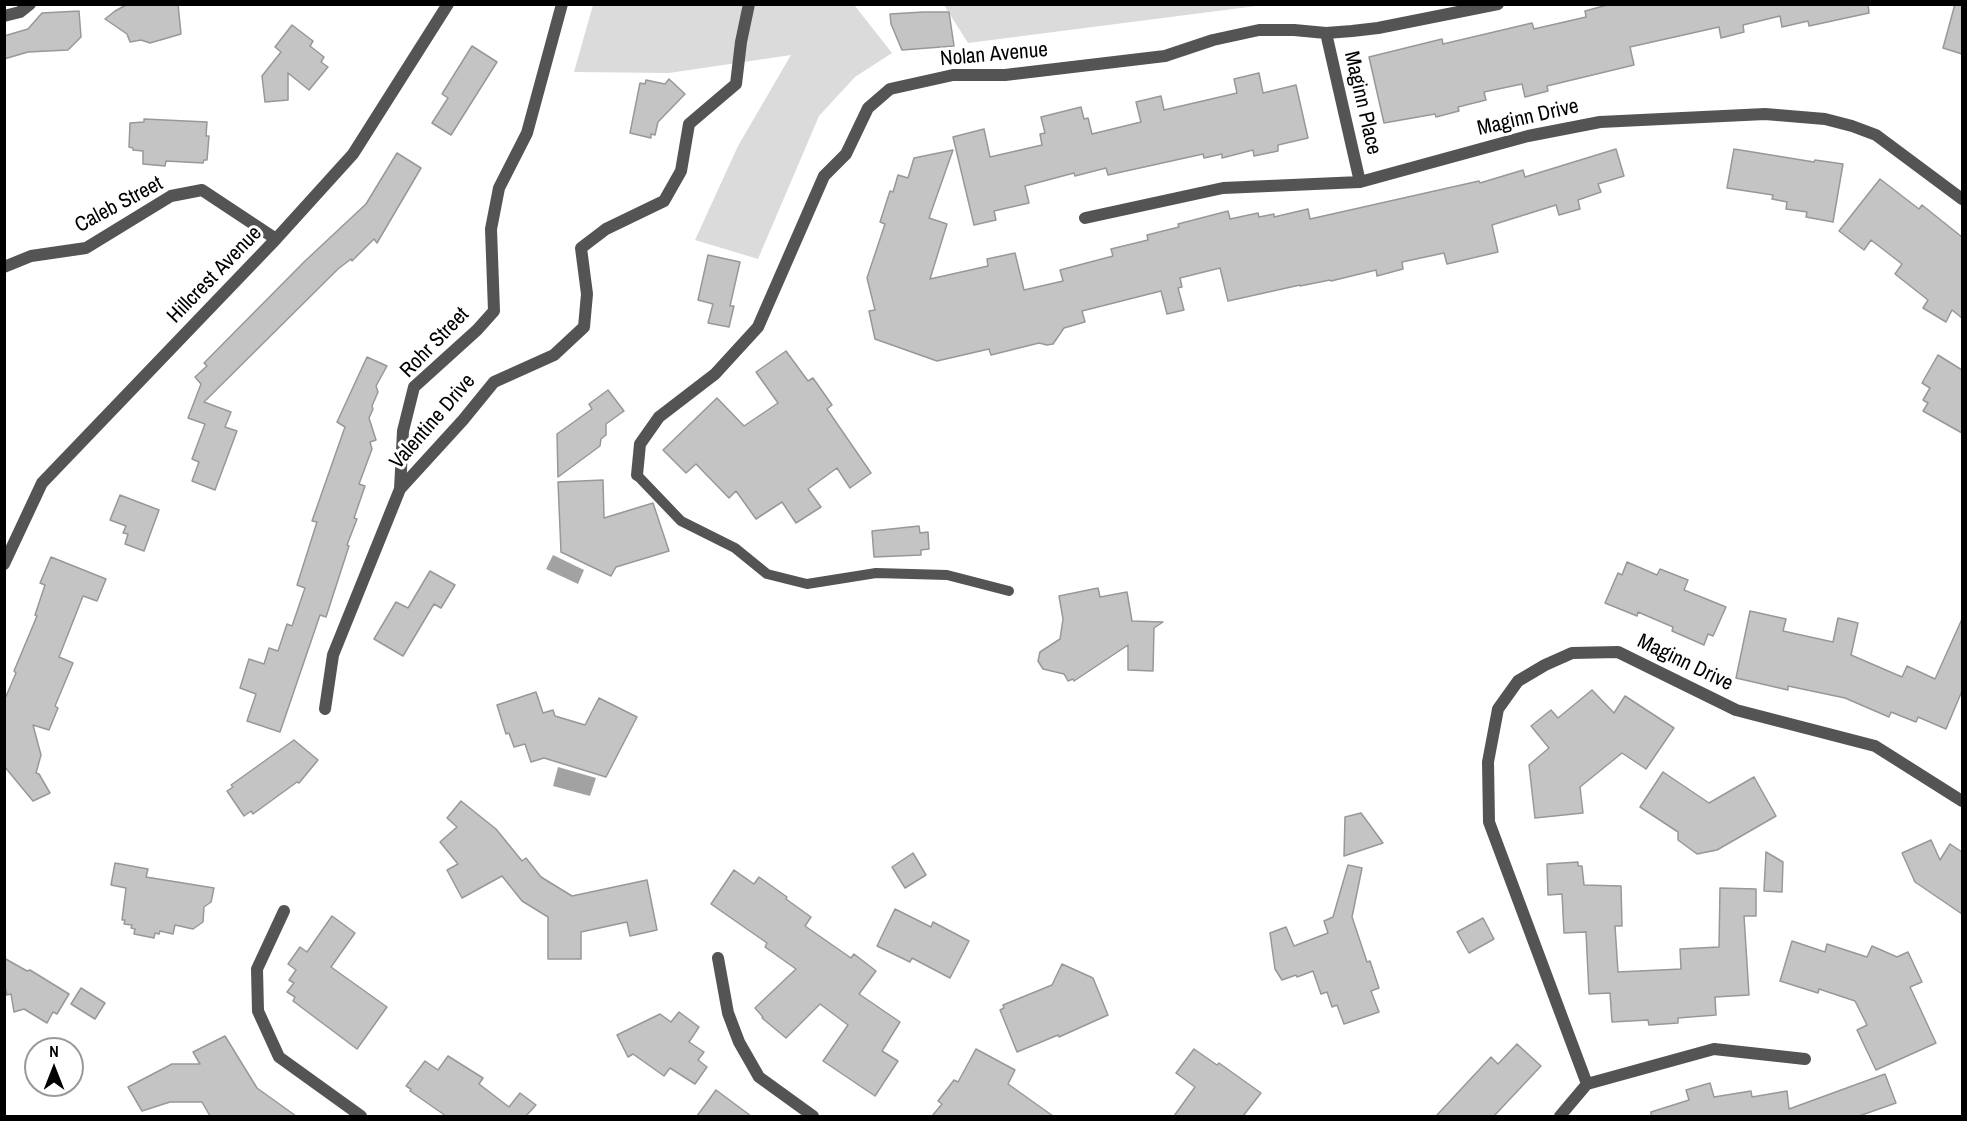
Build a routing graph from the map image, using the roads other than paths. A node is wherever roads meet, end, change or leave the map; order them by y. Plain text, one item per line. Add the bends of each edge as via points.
1 (30, 4) edge
2 (447, 4) edge
3 (562, 4) edge
4 (749, 4) edge
5 (1498, 4) edge
6 (4, 16) edge
7 (1326, 33) junction
8 (1360, 182) junction
9 (1962, 199) edge
10 (1085, 218) dead end
11 (276, 239) junction
12 (4, 267) edge
13 (637, 475) joint
14 (400, 489) junction
15 (4, 564) edge
16 (1008, 591) dead end
17 (325, 709) dead end
18 (1962, 801) edge
19 (284, 911) dead end
20 (718, 958) dead end
21 (1805, 1059) dead end
22 (1587, 1084) junction
23 (361, 1116) edge
24 (813, 1116) edge
25 (1560, 1116) edge

1 - 6 street via 20,12
2 - 11 street, Hillcrest Avenue via 353,154
3 - 14 street, Rohr Street via 527,133 499,188 491,229 494,311 414,387 403,431
4 - 14 street, Valentine Drive via 736,84 689,124 681,171 664,201 606,229 582,248 587,294 584,327 554,355 494,382
5 - 7 street, Nolan Avenue via 1378,28
7 - 8 street, Maginn Place
7 - 13 street, Nolan Avenue via 1259,30 1165,56 1005,75 953,75 890,89 868,108 846,154 824,177 758,327 715,374 659,417 639,444
8 - 9 street, Maginn Drive via 1528,136 1600,122 1765,114 1825,119 1876,135
8 - 10 street, Maginn Drive via 1223,188
11 - 12 street, Caleb Street via 202,190 171,196 86,248 31,256
11 - 15 street, Hillcrest Avenue via 42,483
13 - 16 lane via 681,520 735,548 767,574 807,584 876,573 947,575
14 - 17 street, Rohr Street via 333,655
18 - 22 street, Maginn Drive via 1875,746 1736,710 1618,652 1572,653 1518,681 1498,709 1488,762 1489,822
19 - 23 street via 257,969 258,1011 279,1058
20 - 24 street via 728,1013 759,1077
21 - 22 street via 1714,1049
22 - 25 street

